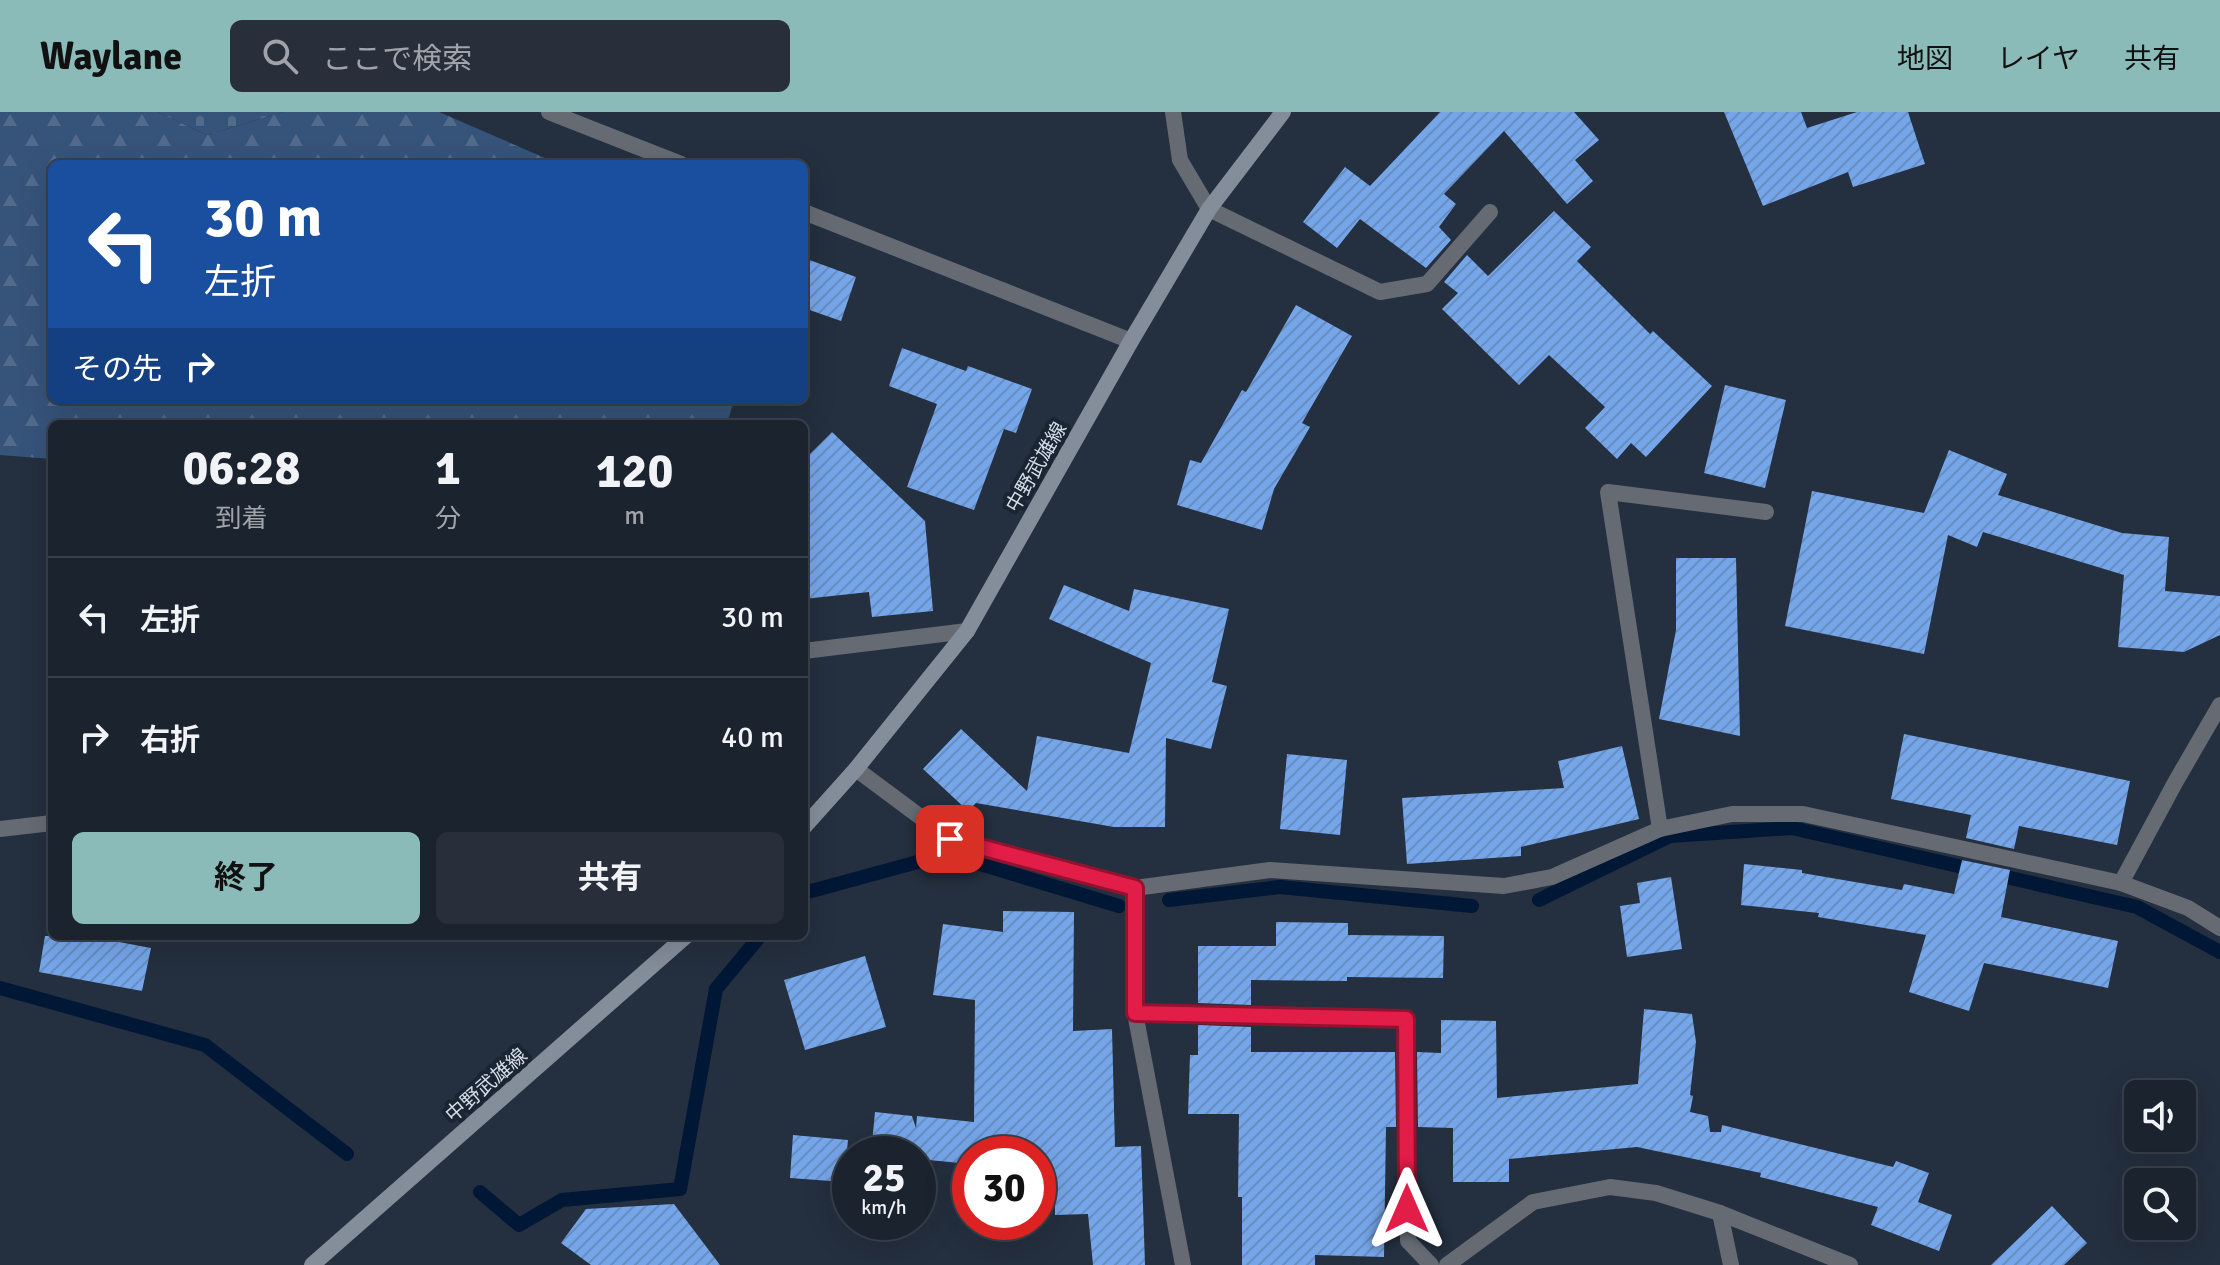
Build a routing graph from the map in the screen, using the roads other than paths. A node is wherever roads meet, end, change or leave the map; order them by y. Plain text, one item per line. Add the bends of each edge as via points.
1 (549, 112) edge
2 (1173, 112) edge
3 (1283, 112) edge
4 (671, 160) edge
5 (1209, 209) junction
6 (1490, 212) dead end
7 (808, 214) edge
8 (1131, 341) junction
9 (1766, 512) dead end
10 (967, 631) junction
11 (808, 651) edge
12 (2220, 705) edge
13 (856, 769) junction
14 (48, 823) edge
15 (808, 823) edge
16 (0, 829) edge
17 (1660, 829) junction
18 (2121, 883) junction
19 (1135, 888) junction
20 (2220, 928) edge
21 (681, 940) edge
22 (1135, 1013) junction
23 (1720, 1213) junction
24 (316, 1264) edge
25 (1183, 1265) edge
26 (1431, 1265) edge
27 (1447, 1265) edge
28 (1731, 1265) edge
29 (1850, 1265) edge

1 - 4 street
2 - 5 street via 1180,160
3 - 5 main road, 中野武雄線
5 - 6 street via 1380,292 1427,284
5 - 8 main road, 中野武雄線
7 - 8 street
8 - 10 main road, 中野武雄線
9 - 17 street via 1608,492
10 - 11 street
10 - 13 main road, 中野武雄線
12 - 18 street
13 - 15 main road, 中野武雄線
13 - 19 street via 950,839
14 - 16 street
17 - 18 street via 1732,814 1803,814
17 - 19 street via 1552,877 1504,886 1270,870
18 - 20 street via 2188,908
19 - 22 street
21 - 24 main road, 中野武雄線
22 - 25 street
22 - 26 street via 1406,1019 1408,1241
23 - 27 street via 1656,1193 1610,1187 1533,1202
23 - 28 street
23 - 29 street

